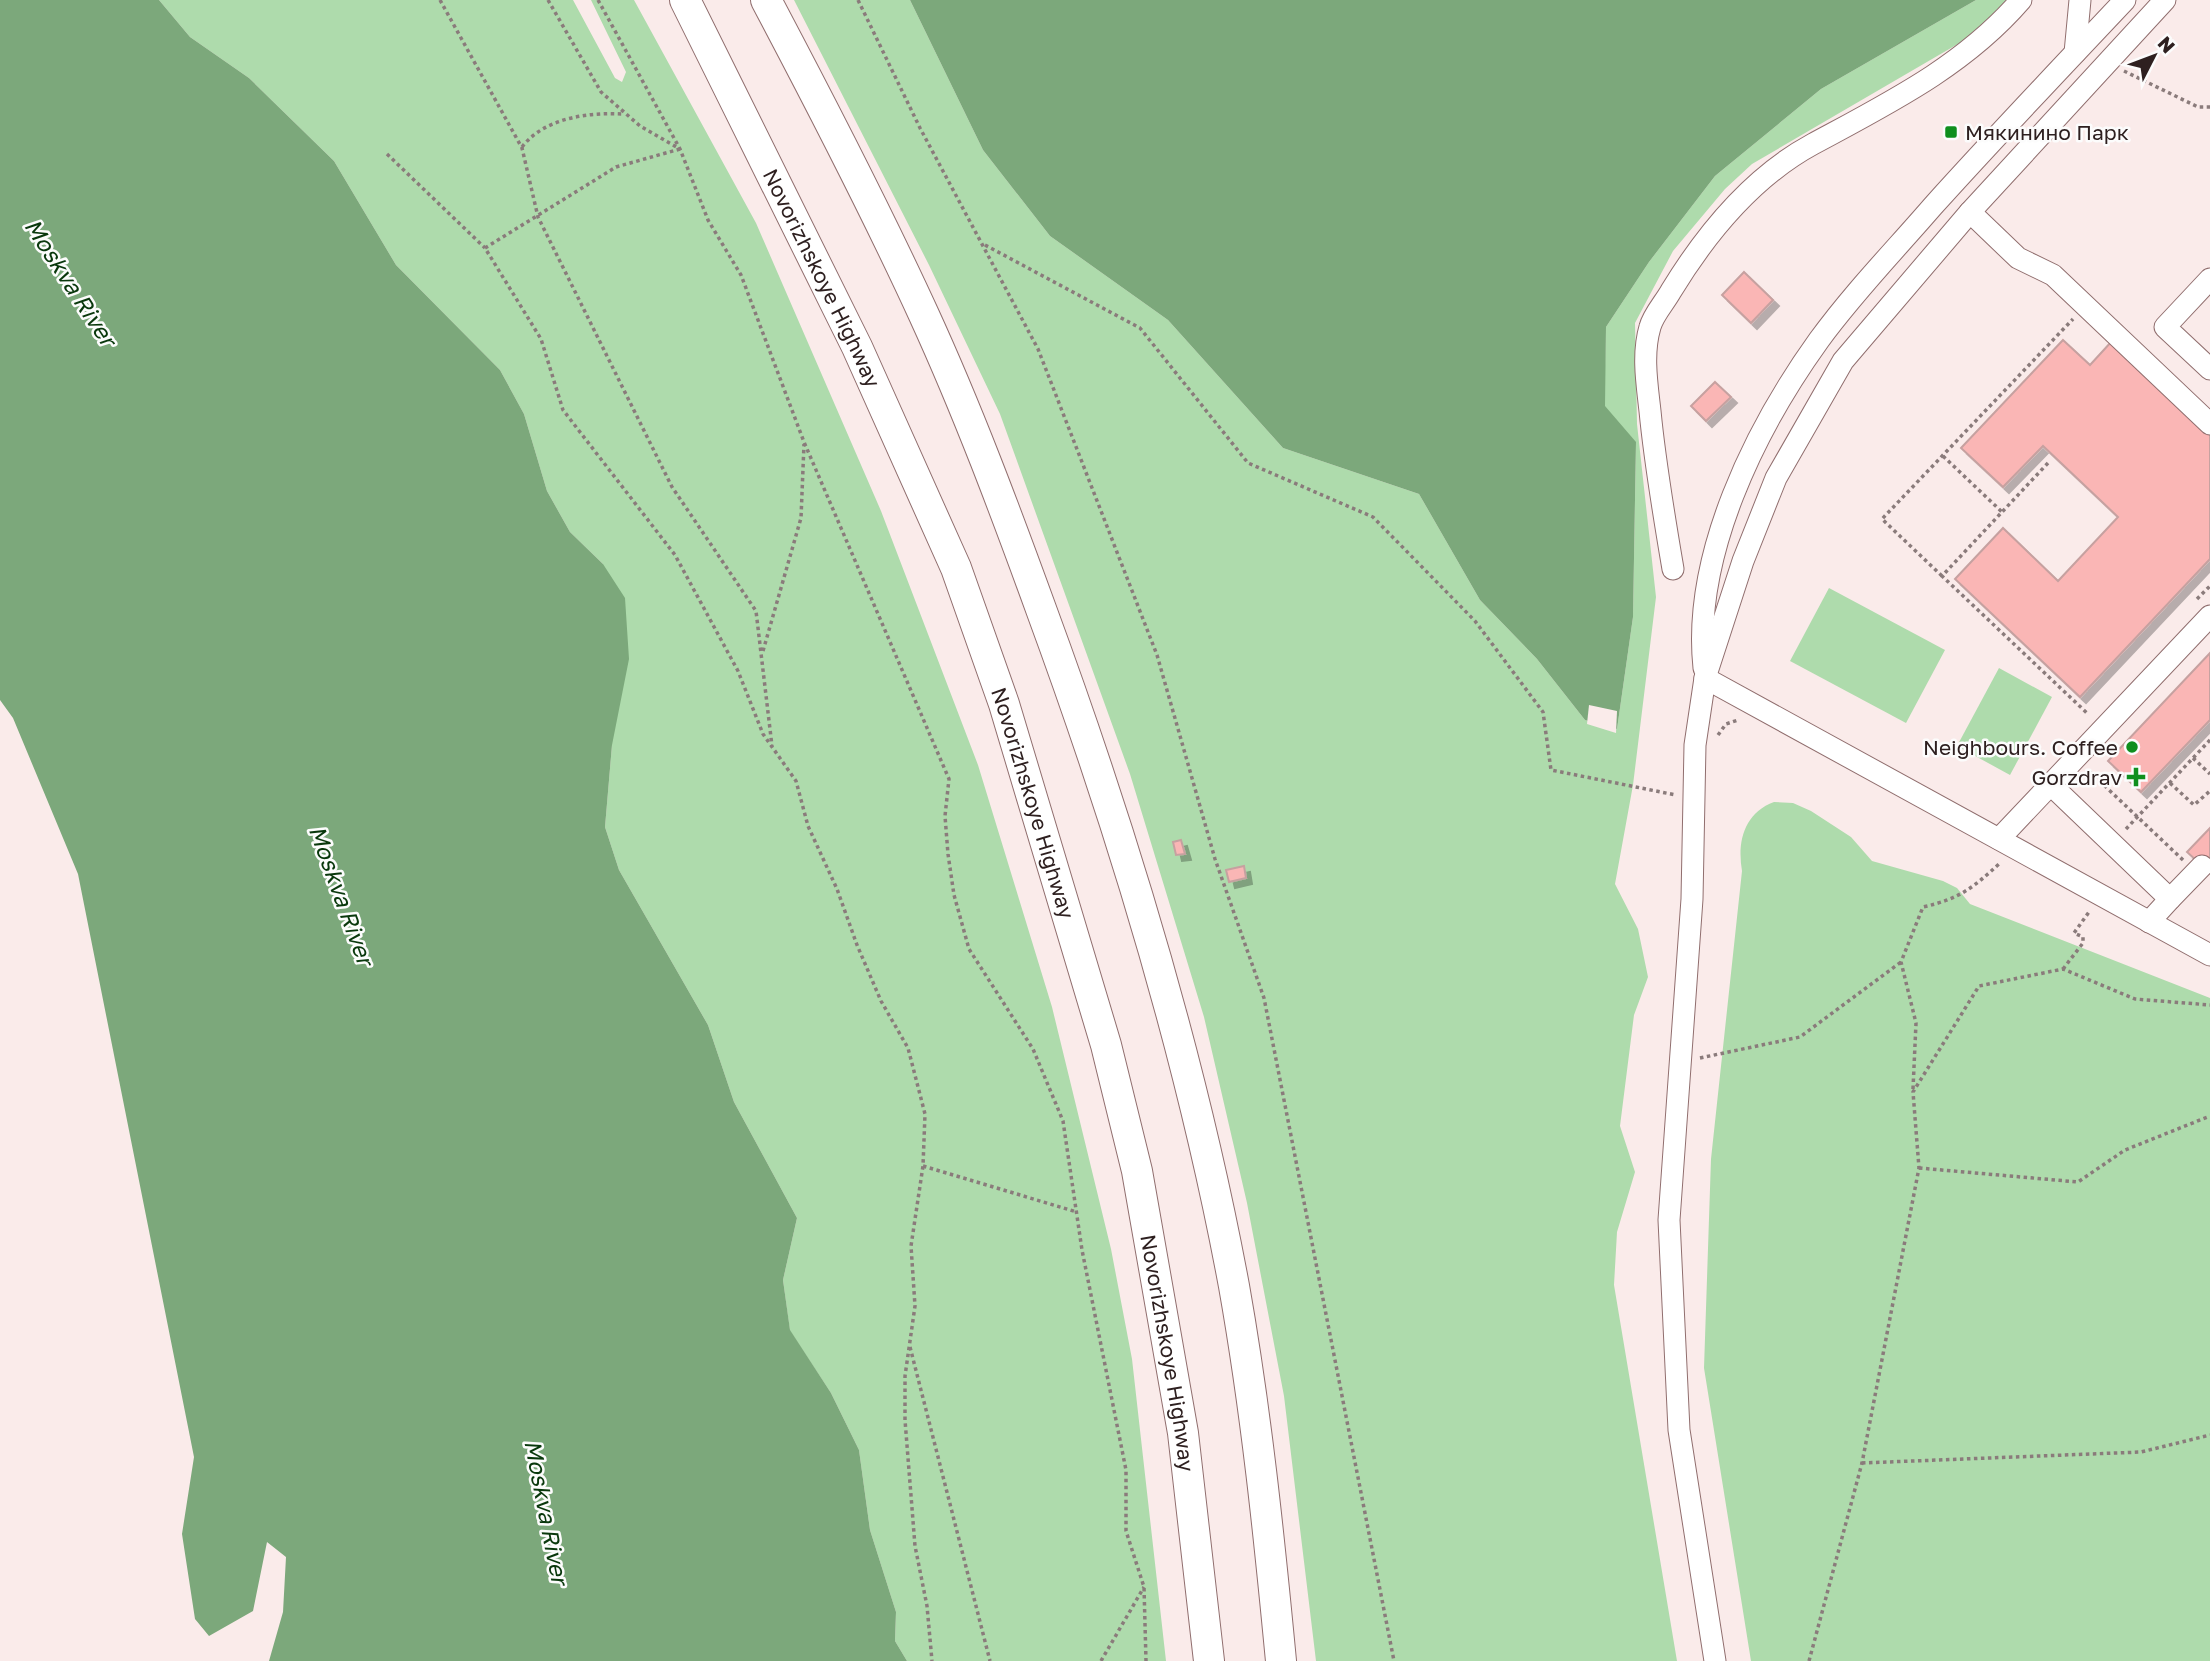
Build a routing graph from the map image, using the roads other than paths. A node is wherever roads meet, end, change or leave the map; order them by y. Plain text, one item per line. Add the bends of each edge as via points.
1 (685, 0) edge
2 (766, 0) edge
3 (2021, 0) edge
4 (2080, 0) edge
5 (2125, 0) edge
6 (2165, 0) edge
7 (2075, 53) junction
8 (1970, 212) junction
9 (2210, 279) edge
10 (2210, 369) edge
11 (2210, 424) edge
12 (1673, 569) dead end
13 (2210, 616) edge
14 (1705, 678) junction
15 (2050, 784) junction
16 (2008, 844) junction
17 (2193, 862) road end
18 (2166, 894) junction
19 (2149, 922) junction
20 (2210, 955) edge
21 (1209, 1661) edge
22 (1281, 1661) edge
23 (1715, 1661) edge

1 - 21 highway, Novorizhskoye Highway via 858,347 956,568 1004,704 1106,1045 1138,1171 1183,1433
2 - 22 highway via 925,317 973,429 1059,658 1135,886 1186,1075 1233,1284 1256,1426
3 - 12 street via 1985,38 1947,68 1808,147 1764,178 1738,201 1691,258 1650,326 1645,369
4 - 7 street
5 - 7 street
6 - 8 street
7 - 14 street via 1854,295 1783,395 1747,464 1712,555 1700,634
8 - 11 street via 2018,258 2053,275
8 - 14 street via 1878,316 1808,418 1776,478 1743,561
9 - 10 street via 2165,327
13 - 15 street
14 - 16 street
14 - 23 street via 1695,745 1692,899 1669,1220 1679,1430
15 - 16 street
15 - 18 street
16 - 19 street
17 - 18 street
18 - 19 street
19 - 20 street

